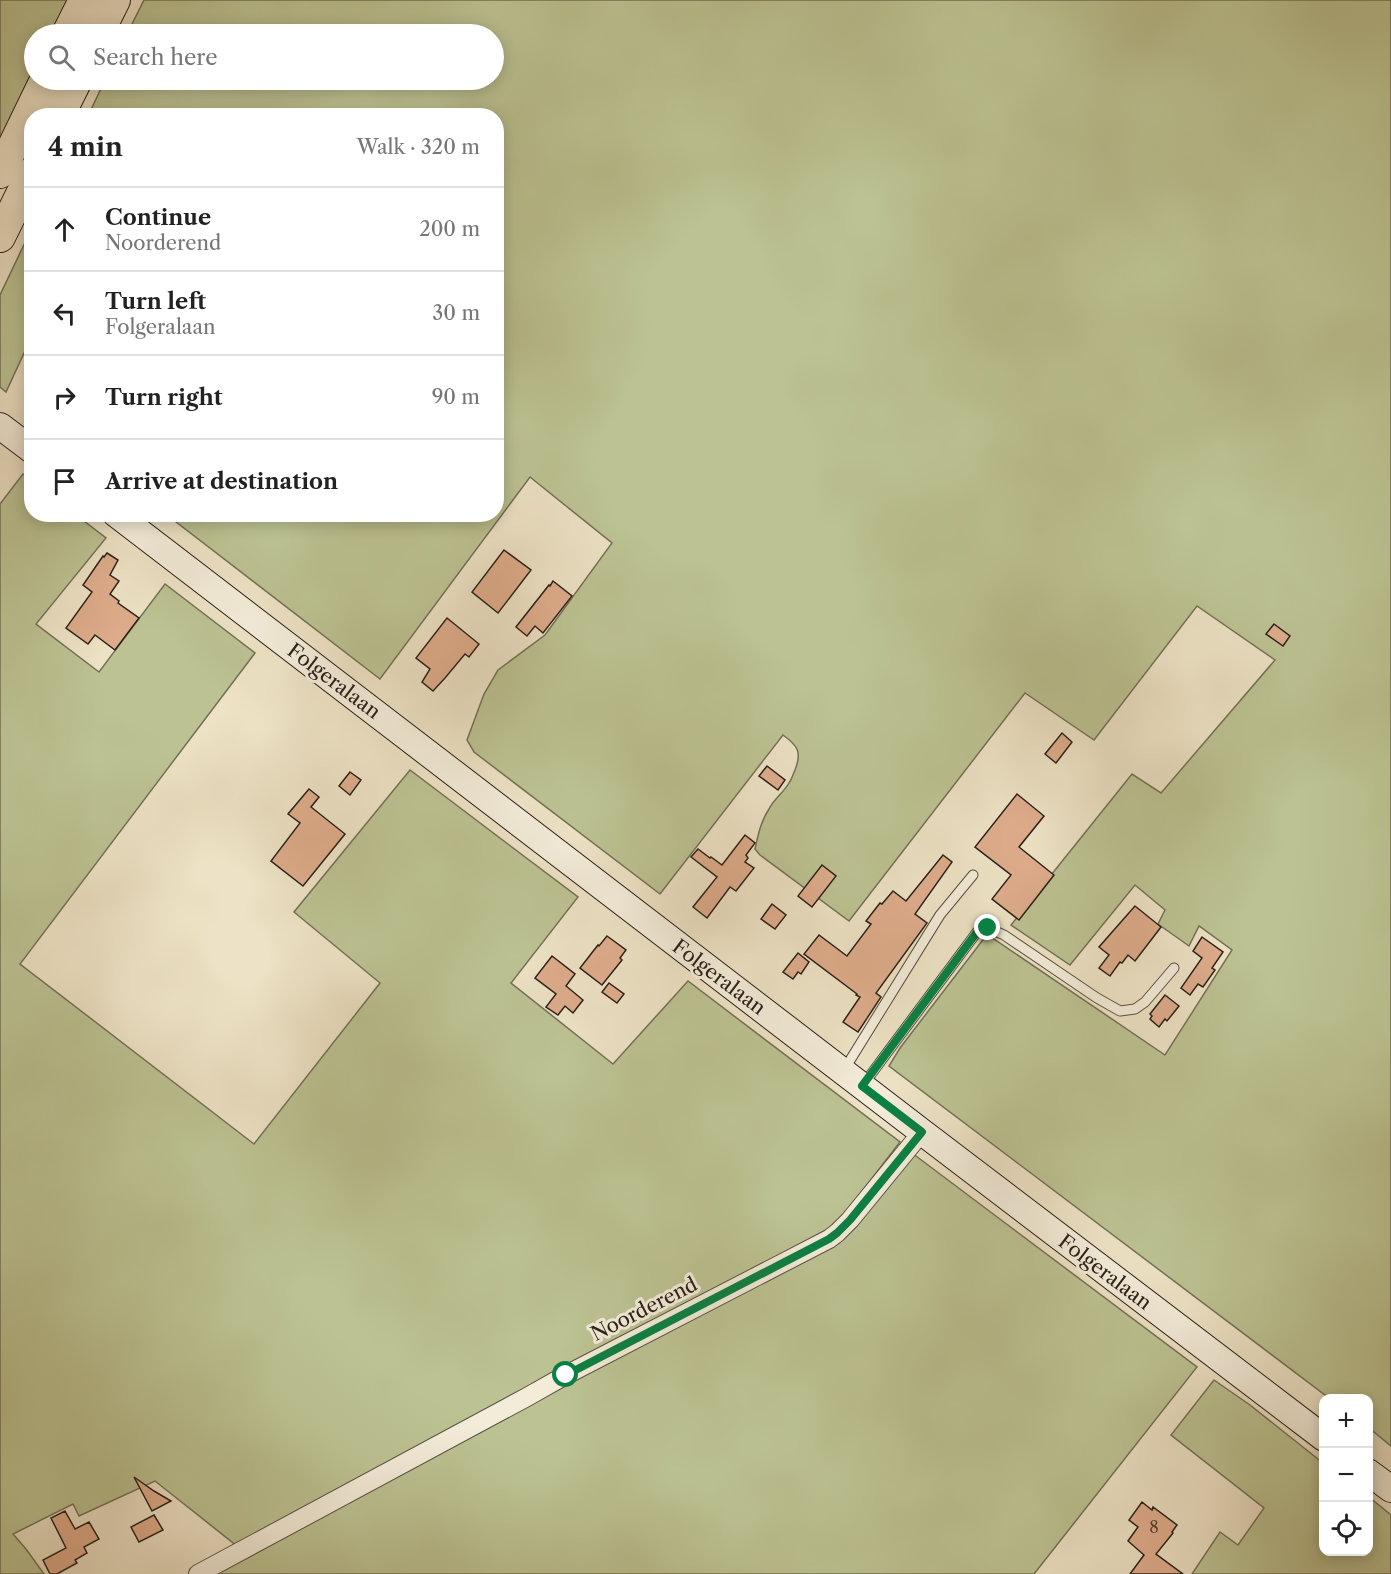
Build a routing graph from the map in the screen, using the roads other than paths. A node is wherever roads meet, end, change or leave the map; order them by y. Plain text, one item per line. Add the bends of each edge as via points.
1 (84, 0) edge
2 (115, 0) edge
3 (72, 24) edge
4 (103, 24) edge
5 (40, 90) edge
6 (71, 90) edge
7 (31, 108) edge
8 (63, 108) edge
9 (24, 123) edge
10 (0, 173) edge
11 (24, 188) edge
12 (0, 237) edge
13 (0, 426) edge
14 (24, 444) edge
15 (126, 522) edge
16 (973, 875) dead end
17 (1174, 968) dead end
18 (853, 1079) junction
19 (922, 1132) junction
20 (1319, 1435) edge
21 (1373, 1476) edge
22 (1391, 1489) edge
23 (198, 1574) edge

1 - 3 highway
2 - 4 highway
5 - 7 highway
6 - 8 highway
9 - 10 highway
11 - 12 highway
13 - 14 main road
15 - 18 main road, Folgeralaan
16 - 18 lane via 940,915 888,998
17 - 18 lane via 1145,1002 1135,1009 1120,1011 1005,935 988,928 977,932
18 - 19 main road, Folgeralaan
19 - 20 main road, Folgeralaan
19 - 23 street, Noorderend via 850,1220 829,1239 566,1375
21 - 22 main road

